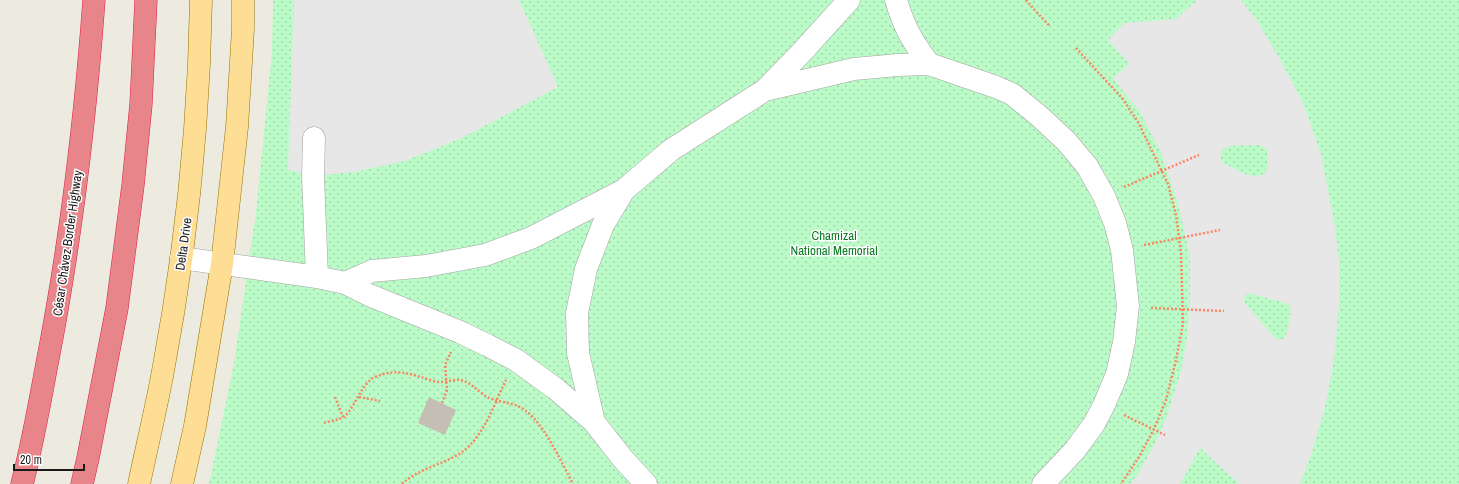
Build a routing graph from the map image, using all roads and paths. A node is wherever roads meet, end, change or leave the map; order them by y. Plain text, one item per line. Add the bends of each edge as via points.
1 (94, 0) edge
2 (146, 0) edge
3 (201, 0) edge
4 (243, 0) edge
5 (849, 0) edge
6 (896, 0) edge
7 (1026, 0) edge
8 (1050, 26) dead end
9 (1076, 48) dead end
10 (929, 64) junction
11 (764, 90) junction
12 (314, 138) dead end
13 (1199, 155) dead end
14 (1162, 171) junction
15 (624, 190) junction
16 (1104, 196) junction
17 (1220, 230) dead end
18 (1179, 237) junction
19 (1122, 250) junction
20 (181, 258) junction
21 (222, 264) junction
22 (317, 277) junction
23 (345, 283) junction
24 (1128, 306) junction
25 (1183, 310) junction
26 (1224, 311) dead end
27 (460, 332) junction
28 (516, 360) junction
29 (445, 382) junction
30 (359, 396) junction
31 (335, 397) dead end
32 (496, 400) junction
33 (380, 401) dead end
34 (442, 403) dead end
35 (1104, 405) junction
36 (343, 418) junction
37 (594, 422) junction
38 (324, 423) dead end
39 (1154, 430) junction
40 (1165, 435) dead end
41 (22, 484) edge
42 (82, 484) edge
43 (140, 484) edge
44 (182, 484) edge
45 (402, 484) edge
46 (573, 484) edge
47 (646, 484) edge
48 (1043, 484) edge
49 (1121, 484) edge

1 - 41 highway, César Chávez Border Highway via 88,84 73,205 55,324
2 - 42 highway via 141,104 117,308
3 - 20 main road, Delta Drive via 198,87
4 - 21 main road via 237,127
5 - 11 street
6 - 10 street via 912,42
7 - 8 path
9 - 14 path via 1122,98 1138,122
10 - 11 street via 854,69
10 - 16 street via 1012,94 1066,141 1088,166
11 - 15 street via 671,150
12 - 22 street
13 - 14 path
14 - 16 path
14 - 18 path via 1168,184
15 - 23 street via 531,238 484,255 426,266 372,271
15 - 37 street via 603,225 586,269 577,313 578,353
16 - 19 street
17 - 18 path
18 - 19 path
18 - 25 path
19 - 24 street
20 - 21 street
20 - 43 main road, Delta Drive via 163,371
21 - 22 street
21 - 44 main road via 195,426
22 - 23 street
23 - 27 street
24 - 25 path
24 - 35 street via 1117,374
25 - 26 path
25 - 39 path via 1176,360 1166,400
27 - 28 street
27 - 29 path via 445,365
28 - 32 path
28 - 37 street
29 - 30 path via 435,382 406,372 393,372 375,377 364,385
29 - 32 path via 460,380
29 - 34 path via 447,390
30 - 33 path
30 - 36 path
31 - 36 path
32 - 45 path via 480,434 469,446 458,454 417,473
32 - 46 path via 514,404 535,419
35 - 39 path
35 - 48 street via 1075,450
36 - 38 path
37 - 47 street
39 - 40 path
39 - 49 path

